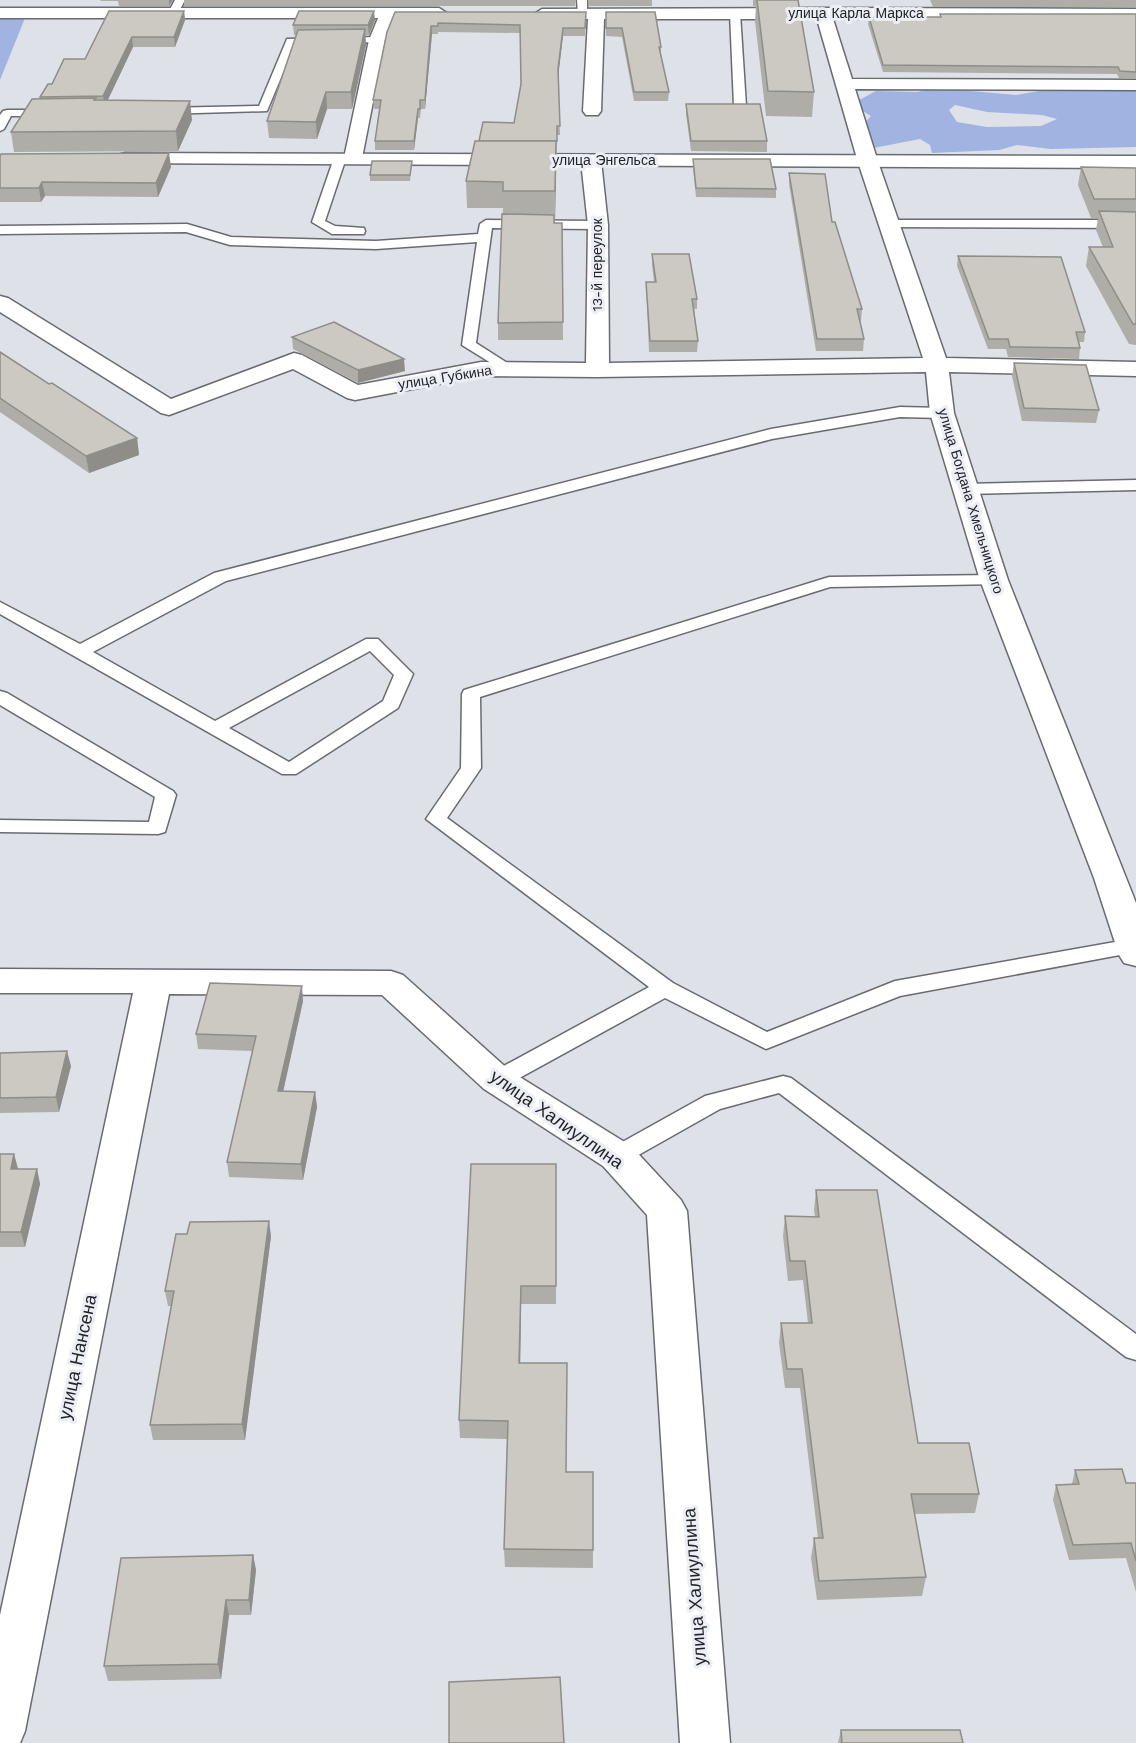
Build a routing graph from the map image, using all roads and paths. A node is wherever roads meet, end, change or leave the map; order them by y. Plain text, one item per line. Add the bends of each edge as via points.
1 (176, 7) edge
2 (906, 7) edge
3 (587, 9) edge
4 (0, 13) edge
5 (388, 13) junction
6 (735, 13) junction
7 (823, 13) junction
8 (457, 14) edge
9 (526, 14) edge
10 (1136, 14) edge
11 (377, 40) junction
12 (845, 84) junction
13 (1136, 85) edge
14 (740, 106) edge
15 (147, 111) edge
16 (592, 111) dead end
17 (65, 112) edge
18 (0, 127) edge
19 (347, 159) junction
20 (106, 160) edge
21 (591, 161) junction
22 (868, 162) junction
23 (1136, 162) edge
24 (891, 224) junction
25 (1136, 224) edge
26 (598, 225) junction
27 (0, 230) edge
28 (368, 231) dead end
29 (484, 238) junction
30 (0, 303) edge
31 (937, 365) junction
32 (507, 369) junction
33 (1136, 369) edge
34 (597, 370) junction
35 (942, 413) junction
36 (1136, 485) edge
37 (965, 489) junction
38 (994, 580) junction
39 (0, 608) edge
40 (79, 652) junction
41 (0, 697) edge
42 (216, 728) junction
43 (0, 826) edge
44 (1124, 878) edge
45 (1134, 950) edge
46 (0, 981) edge
47 (153, 983) junction
48 (665, 988) junction
49 (497, 1080) junction
50 (617, 1156) junction
51 (1136, 1348) edge
52 (0, 1731) edge
53 (705, 1743) edge

1 - 4 street
1 - 5 street
2 - 7 street, улица Карла Маркса
2 - 10 street, улица Карла Маркса
3 - 6 street, улица Карла Маркса
3 - 9 street, улица Карла Маркса
3 - 16 street
5 - 8 street
5 - 11 street
6 - 7 street, улица Карла Маркса
6 - 14 lane
7 - 12 street, улица Богдана Хмельницкого
11 - 15 lane via 291,40 263,110
11 - 19 street
12 - 13 street
12 - 22 street, улица Богдана Хмельницкого
17 - 18 lane via 7,113
19 - 20 street, улица Энгельса
19 - 21 street, улица Энгельса
19 - 28 lane via 318,222 332,230
21 - 22 street, улица Энгельса
21 - 26 street, 13-й переулок
22 - 23 street, улица Энгельса
22 - 24 street, улица Богдана Хмельницкого
24 - 25 lane
24 - 31 street, улица Богдана Хмельницкого
26 - 29 lane via 486,224
26 - 34 street, 13-й переулок
27 - 29 lane via 187,228 230,241 376,245
29 - 32 lane via 469,345
30 - 32 street, улица Губкина via 169,408 294,360 355,393 481,369
31 - 33 street, улица Губкина
31 - 34 street, улица Губкина
31 - 35 street, улица Богдана Хмельницкого
32 - 34 street, улица Губкина
35 - 37 street, улица Богдана Хмельницкого
35 - 40 lane via 900,412 771,434 220,577
36 - 37 lane
37 - 38 street, улица Богдана Хмельницкого
38 - 44 street, улица Богдана Хмельницкого
38 - 48 lane via 829,582 471,694 471,768 436,819
39 - 40 lane
40 - 42 lane
41 - 43 lane via 166,795 158,828
42 - 42 lane via 289,770 391,704 404,674 372,643
44 - 45 street, улица Богдана Хмельницкого
45 - 48 lane via 895,989 766,1041
46 - 47 street, улица Халиуллина
47 - 49 street, улица Халиуллина via 390,983
47 - 52 street, улица Нансена
48 - 49 lane
49 - 50 street, улица Халиуллина
50 - 51 lane via 713,1102 783,1084
50 - 53 street, улица Халиуллина via 667,1211

